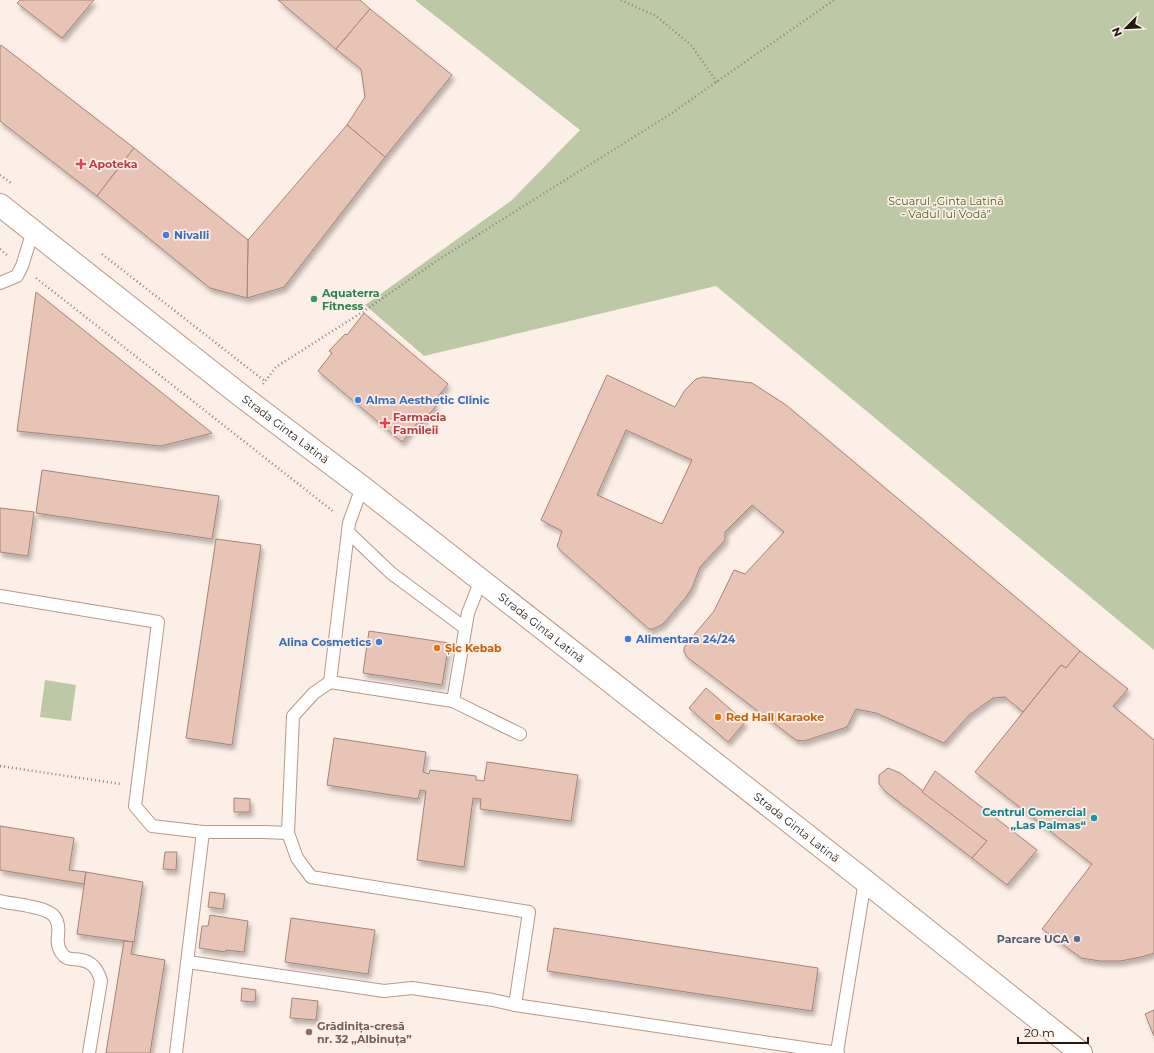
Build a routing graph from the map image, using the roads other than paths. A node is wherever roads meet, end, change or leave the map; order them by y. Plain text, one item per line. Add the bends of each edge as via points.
1 (0, 205) edge
2 (33, 231) junction
3 (0, 283) edge
4 (362, 486) junction
5 (348, 528) junction
6 (481, 580) junction
7 (0, 596) edge
8 (465, 628) junction
9 (330, 682) junction
10 (453, 701) junction
11 (520, 734) dead end
12 (203, 832) junction
13 (288, 834) junction
14 (865, 880) junction
15 (0, 901) edge
16 (188, 962) junction
17 (515, 1005) junction
18 (89, 1053) edge
19 (176, 1053) edge
20 (837, 1053) edge
21 (1081, 1053) edge

1 - 2 street, Strada Ginta Latină
2 - 3 lane via 17,276
2 - 4 street, Strada Ginta Latină via 239,394
4 - 5 lane
4 - 6 street, Strada Ginta Latină
5 - 8 lane via 391,573
5 - 9 lane
6 - 8 lane
6 - 14 street, Strada Ginta Latină
7 - 12 lane via 158,622 135,806 152,826
8 - 10 lane
9 - 10 lane
9 - 13 lane via 314,693 293,716
10 - 11 lane
12 - 13 lane
12 - 16 lane
13 - 17 lane via 297,858 311,877 529,912
14 - 20 lane
14 - 21 street, Strada Ginta Latină
15 - 18 lane via 47,910 57,922 57,942 63,956 90,963 98,971 101,981
16 - 17 lane via 384,991 412,988
16 - 19 lane
17 - 20 lane

